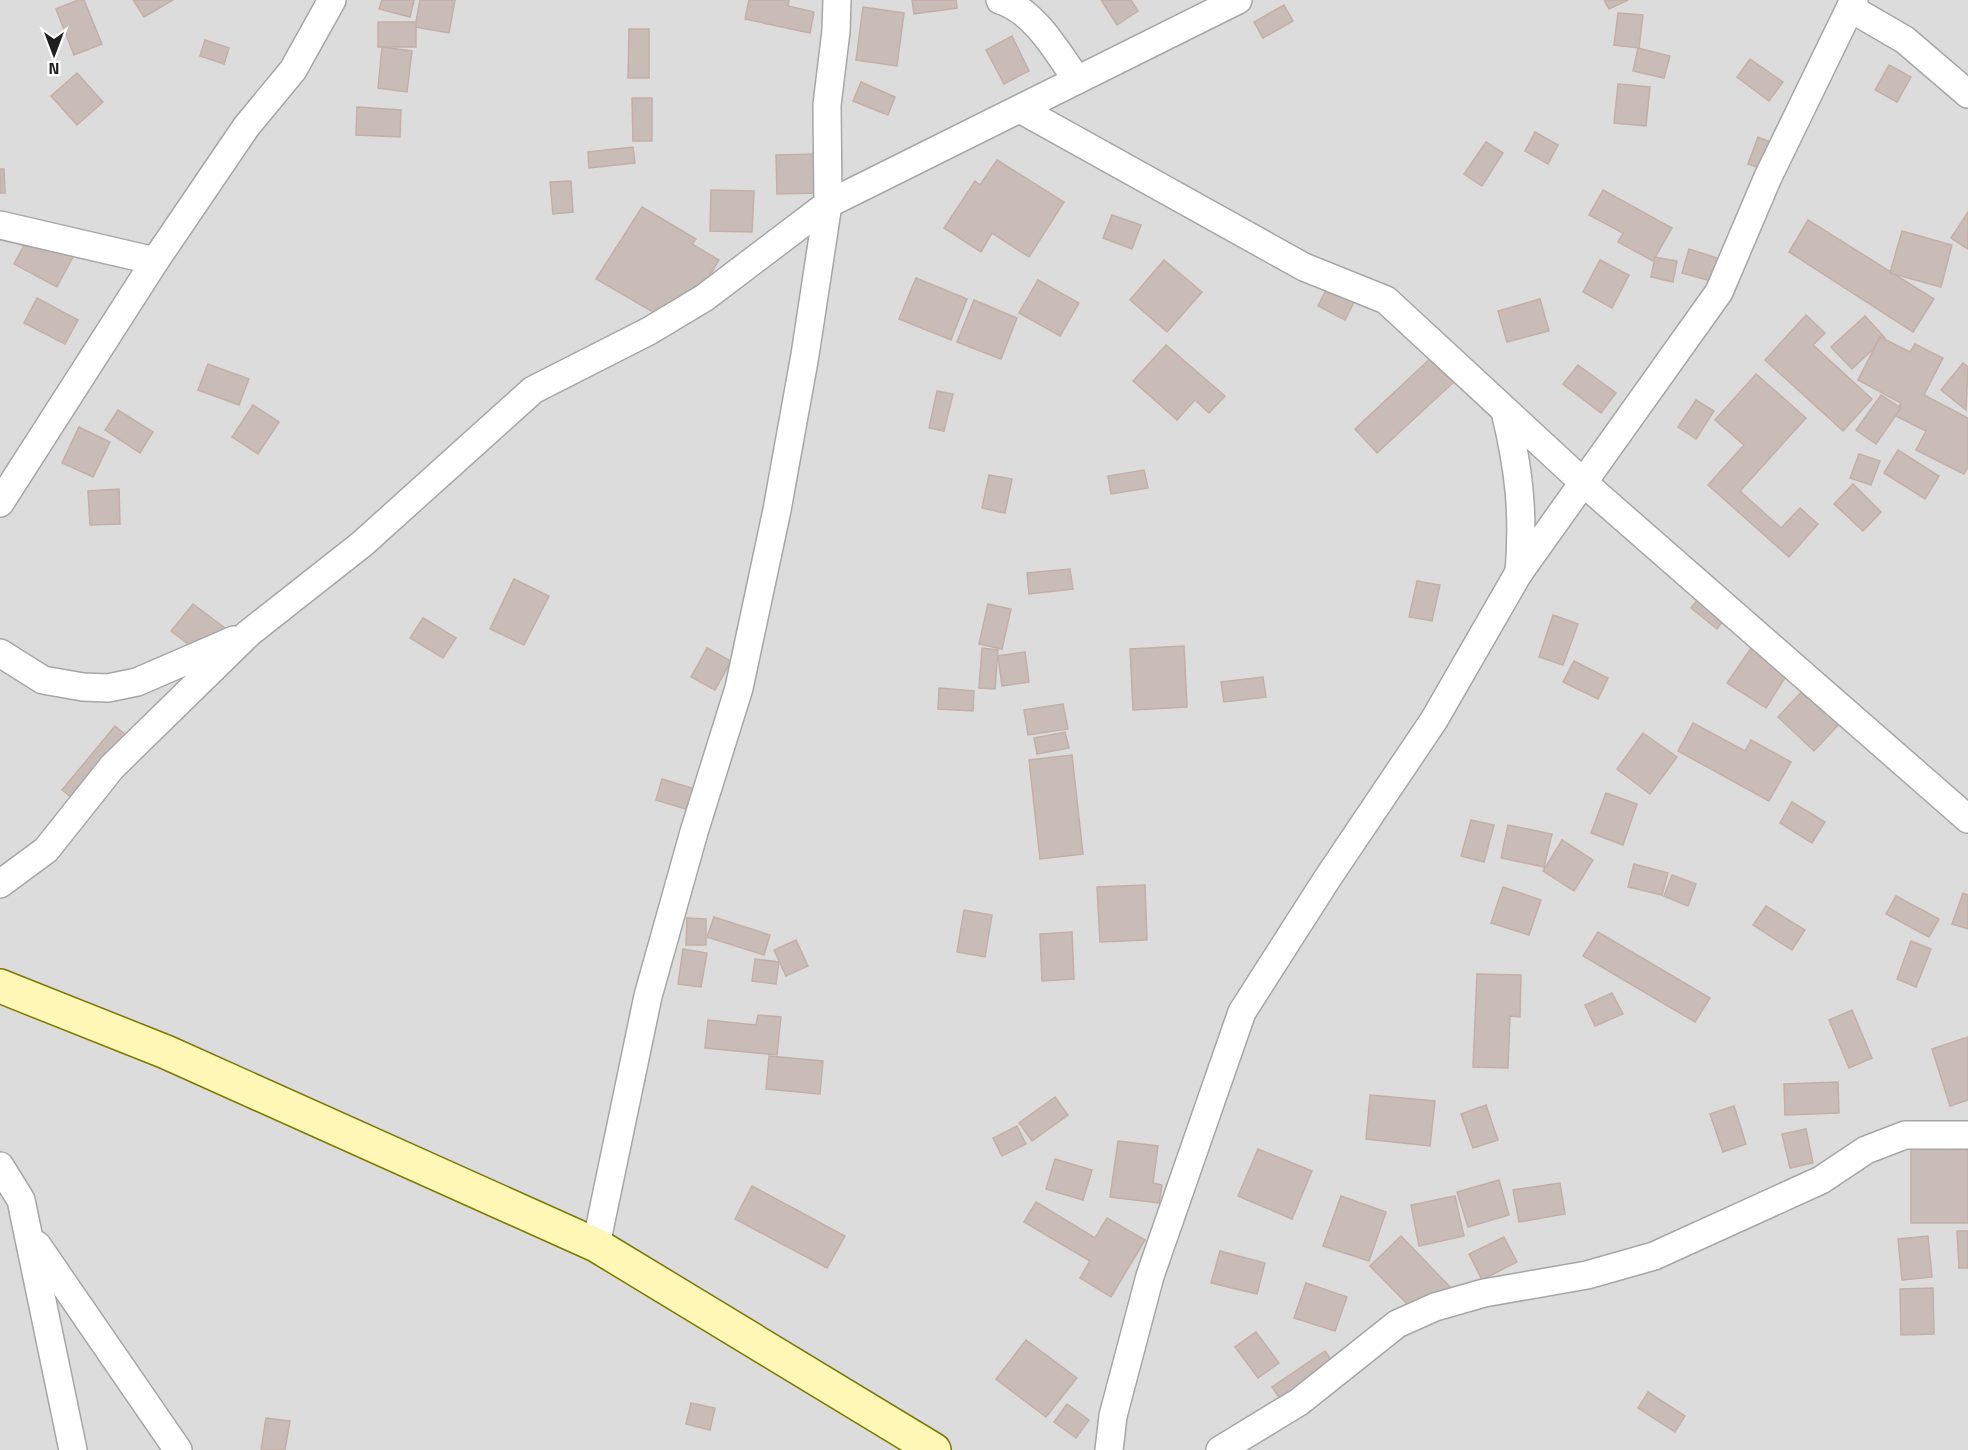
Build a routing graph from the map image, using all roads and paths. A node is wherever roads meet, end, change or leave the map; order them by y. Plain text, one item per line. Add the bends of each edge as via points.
1 (332, 0) edge
2 (837, 0) edge
3 (1000, 0) edge
4 (1238, 0) edge
5 (1852, 4) edge
6 (1077, 80) junction
7 (1968, 94) edge
8 (1020, 109) junction
9 (828, 204) junction
10 (0, 225) edge
11 (155, 261) junction
12 (1506, 411) junction
13 (1585, 484) junction
14 (0, 503) edge
15 (1518, 574) junction
16 (249, 633) junction
17 (0, 653) edge
18 (1957, 801) edge
19 (1968, 819) edge
20 (0, 884) edge
21 (0, 986) edge
22 (1968, 1135) edge
23 (0, 1166) edge
24 (30, 1234) junction
25 (596, 1245) junction
26 (74, 1450) edge
27 (178, 1450) edge
28 (934, 1450) edge
29 (1109, 1450) edge
30 (1220, 1450) edge

1 - 11 street via 293,70 246,127
2 - 9 street via 827,105
3 - 6 street via 1042,31
4 - 6 street
5 - 7 street via 1905,40
5 - 13 street via 1768,177 1719,292
6 - 8 street
8 - 9 street
8 - 12 street via 1304,267 1386,300
9 - 16 street via 704,298 649,331 533,390 362,544
9 - 25 street via 777,510 739,688 648,996
10 - 11 street
11 - 14 street
12 - 13 street
12 - 15 street via 1518,468 1522,530
13 - 15 street
13 - 18 street
15 - 29 street via 1434,720 1242,1012 1150,1276 1113,1416
16 - 17 street via 137,682 108,688 43,680
16 - 20 street via 112,767 46,850
18 - 19 street
21 - 25 main road via 166,1052
22 - 30 street via 1905,1135 1866,1150 1821,1180 1653,1256 1587,1275 1484,1293 1435,1307 1397,1324 1299,1402
23 - 24 street via 21,1200
24 - 26 street
24 - 27 street
25 - 28 main road

